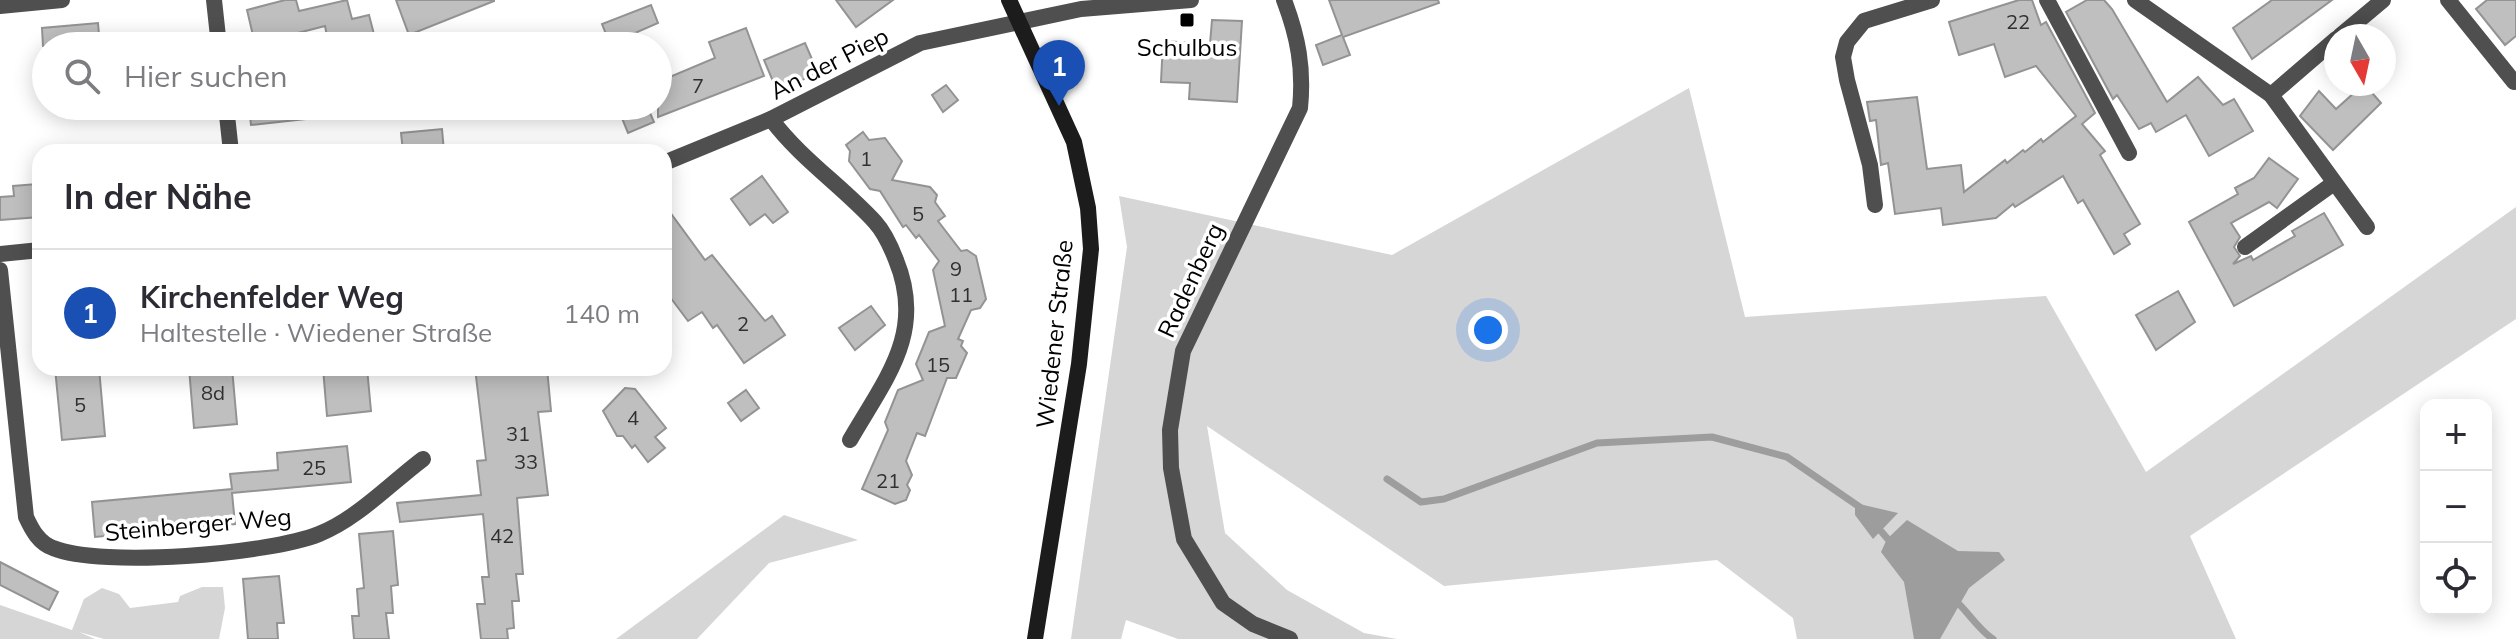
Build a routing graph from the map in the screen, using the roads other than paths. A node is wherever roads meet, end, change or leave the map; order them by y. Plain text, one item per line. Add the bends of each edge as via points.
1 (62, 0) edge
2 (214, 0) edge
3 (1009, 0) edge
4 (1191, 0) edge
5 (1284, 0) edge
6 (1932, 0) edge
7 (2047, 0) edge
8 (2135, 0) edge
9 (2383, 0) edge
10 (2448, 0) edge
11 (0, 6) edge
12 (1019, 20) junction
13 (2355, 24) edge
14 (217, 32) edge
15 (2324, 50) edge
16 (2514, 82) dead end
17 (2271, 95) junction
18 (771, 119) junction
19 (228, 120) edge
20 (230, 144) edge
21 (2129, 153) dead end
22 (672, 160) edge
23 (2334, 183) junction
24 (1875, 205) dead end
25 (2367, 227) dead end
26 (2245, 247) dead end
27 (32, 251) edge
28 (0, 254) edge
29 (0, 270) edge
30 (850, 440) dead end
31 (423, 459) dead end
32 (1035, 639) edge
33 (1290, 639) edge

1 - 11 street
2 - 14 street
3 - 12 main road, Wiedener Straße
4 - 12 street, An der Piep
5 - 33 street, Radenberg via 1299,41 1300,108 1183,351 1170,430 1184,539 1223,603 1253,624
6 - 24 street via 1864,21 1847,42 1843,57
7 - 21 street
8 - 17 street
9 - 13 street
10 - 16 street
12 - 18 street, An der Piep via 920,43
12 - 32 main road, Wiedener Straße via 1074,142 1091,249 1079,364
15 - 17 street
17 - 23 street
18 - 22 street, An der Piep
18 - 30 street via 788,142 877,224 906,291 909,313 897,359
19 - 20 street
23 - 25 street
23 - 26 street
27 - 28 street
29 - 31 street, Steinberger Weg via 26,517 34,534 51,548 120,560 293,542 346,518

